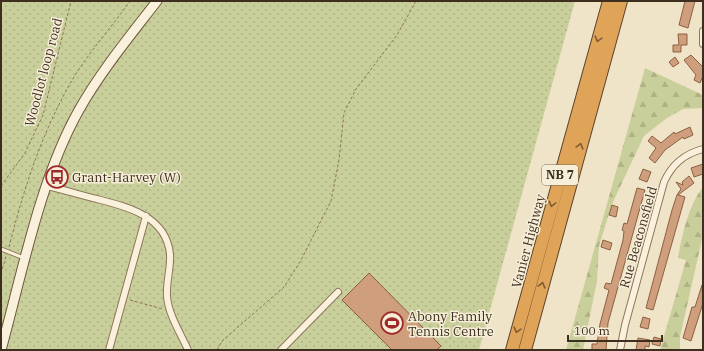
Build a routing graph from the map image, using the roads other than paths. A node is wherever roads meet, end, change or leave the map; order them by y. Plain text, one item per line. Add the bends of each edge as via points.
1 (157, 1) edge
2 (609, 1) edge
3 (621, 1) edge
4 (703, 31) edge
5 (703, 44) edge
6 (703, 149) edge
7 (47, 186) junction
8 (146, 216) junction
9 (1, 249) edge
10 (26, 259) junction
11 (338, 292) dead end
12 (512, 349) edge
13 (1, 350) edge
14 (108, 350) edge
15 (188, 350) edge
16 (281, 350) edge
17 (524, 350) edge
18 (620, 350) edge

1 - 7 street via 114,58 79,111 62,145
2 -> 12 highway, Vanier Highway / NB 7
17 -> 3 highway, Vanier Highway / NB 7
4 - 5 street
6 - 18 street, Rue Beaconsfield via 680,160 668,174
7 - 8 street via 133,209
7 - 10 street
8 - 14 street
8 - 15 street via 163,232 170,252 171,266 167,292 170,308
9 - 10 lane
10 - 13 street
11 - 16 street

